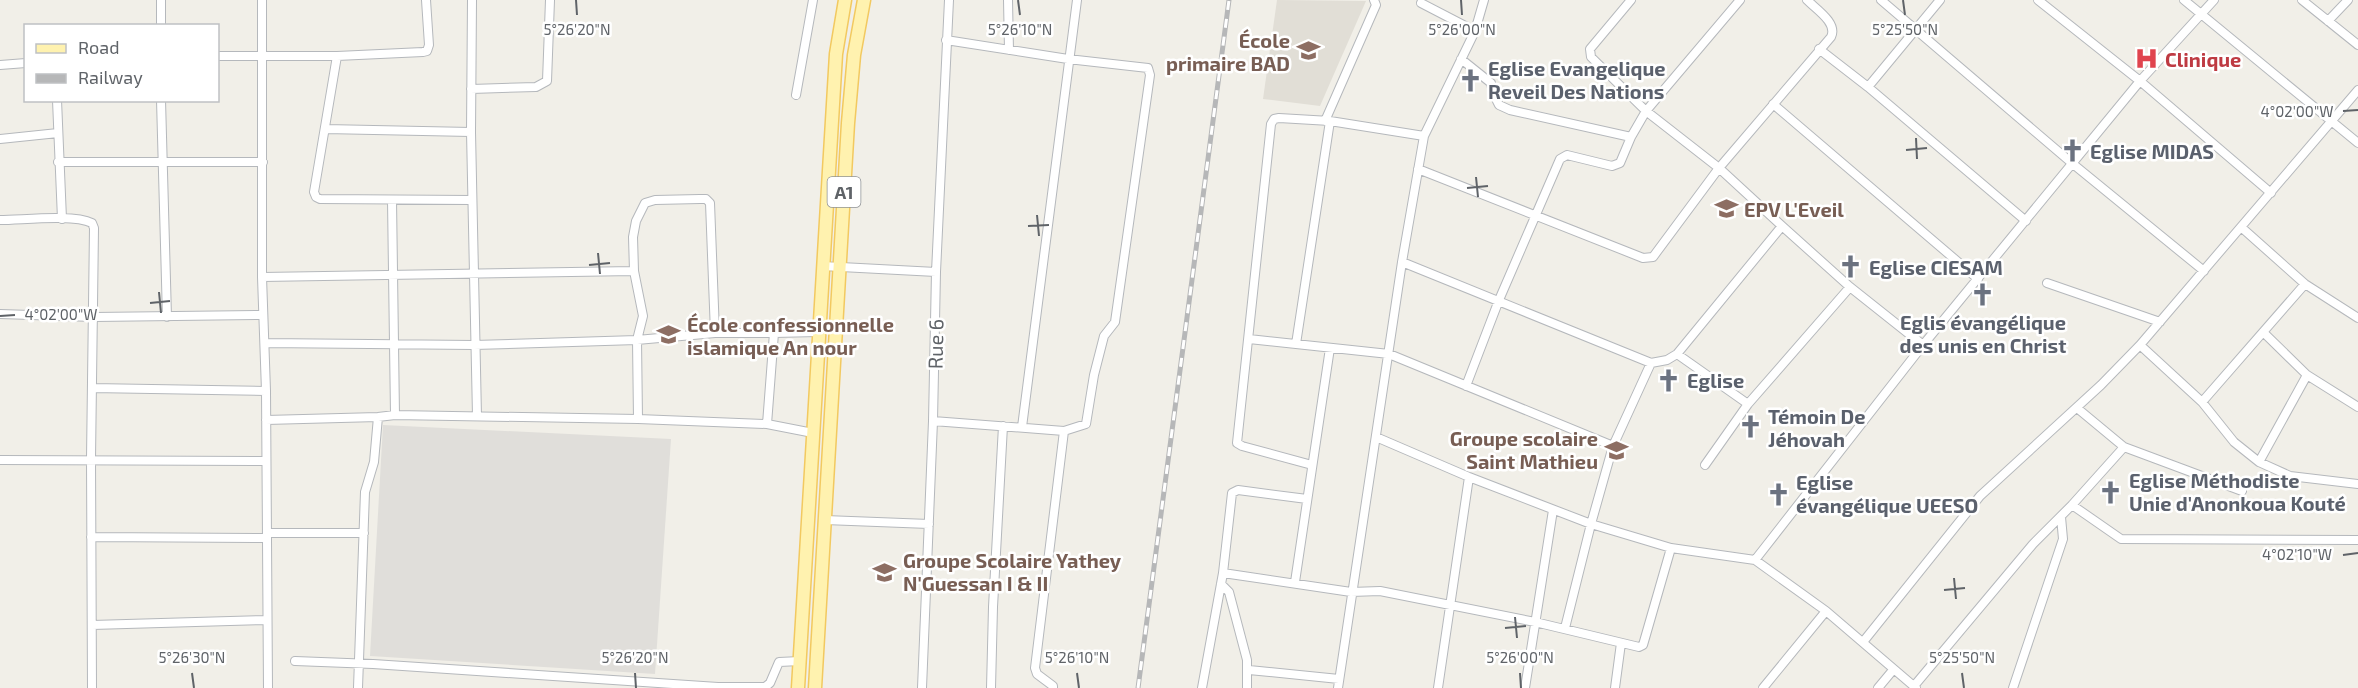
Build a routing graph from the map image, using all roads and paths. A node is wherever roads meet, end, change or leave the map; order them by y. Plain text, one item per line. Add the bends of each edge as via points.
1 (161, 0) edge
2 (262, 0) edge
3 (426, 0) edge
4 (472, 0) edge
5 (550, 0) edge
6 (813, 0) edge
7 (845, 0) edge
8 (864, 0) edge
9 (949, 0) edge
10 (1008, 0) edge
11 (1077, 0) edge
12 (1374, 0) edge
13 (1484, 0) edge
14 (1631, 0) edge
15 (1740, 0) edge
16 (1807, 0) edge
17 (1881, 0) edge
18 (1941, 0) edge
19 (2038, 0) edge
20 (2184, 0) edge
21 (2214, 0) edge
22 (2302, 0) edge
23 (2348, 0) edge
24 (1424, 2) edge
25 (1412, 3) dead end
26 (2202, 14) junction
27 (2328, 21) junction
28 (161, 24) edge
29 (1475, 31) junction
30 (1916, 31) junction
31 (946, 40) junction
32 (2358, 45) edge
33 (1819, 49) junction
34 (1009, 50) junction
35 (262, 55) junction
36 (219, 56) edge
37 (337, 56) junction
38 (1461, 58) junction
39 (1068, 59) junction
40 (24, 63) edge
41 (0, 64) edge
42 (2140, 81) junction
43 (1868, 87) junction
44 (471, 89) junction
45 (2358, 90) edge
46 (796, 95) dead end
47 (57, 102) edge
48 (161, 102) edge
49 (1773, 104) junction
50 (1646, 111) junction
51 (1328, 121) junction
52 (2331, 121) junction
53 (325, 129) junction
54 (471, 132) junction
55 (58, 133) junction
56 (1424, 136) junction
57 (1630, 137) junction
58 (0, 139) edge
59 (2358, 144) edge
60 (58, 162) junction
61 (161, 162) junction
62 (263, 162) junction
63 (2073, 164) junction
64 (1719, 168) junction
65 (1418, 169) junction
66 (2271, 193) junction
67 (392, 200) junction
68 (472, 200) junction
69 (1536, 217) junction
70 (62, 219) junction
71 (0, 220) edge
72 (2026, 221) junction
73 (1782, 226) junction
74 (2241, 227) junction
75 (1402, 262) junction
76 (822, 266) junction
77 (839, 267) junction
78 (2204, 271) junction
79 (634, 272) junction
80 (936, 272) junction
81 (473, 274) junction
82 (392, 275) junction
83 (262, 277) junction
84 (1978, 279) junction
85 (2047, 283) dead end
86 (2305, 284) junction
87 (1850, 287) junction
88 (1499, 300) junction
89 (0, 314) edge
90 (263, 315) junction
91 (94, 317) junction
92 (167, 317) junction
93 (2358, 318) edge
94 (2160, 322) junction
95 (818, 332) junction
96 (2263, 332) junction
97 (715, 333) junction
98 (774, 333) junction
99 (1249, 339) junction
100 (637, 340) junction
101 (265, 344) junction
102 (1296, 344) junction
103 (394, 345) junction
104 (474, 345) junction
105 (1923, 345) junction
106 (2140, 345) junction
107 (1330, 348) junction
108 (1389, 354) junction
109 (1677, 354) junction
110 (1651, 363) junction
111 (2307, 375) junction
112 (1466, 386) junction
113 (92, 388) junction
114 (266, 391) junction
115 (2202, 402) junction
116 (1748, 404) junction
117 (2358, 407) edge
118 (2077, 408) junction
119 (394, 415) junction
120 (477, 416) junction
121 (378, 417) junction
122 (638, 419) junction
123 (266, 420) junction
124 (933, 421) junction
125 (767, 424) junction
126 (1003, 426) junction
127 (1022, 427) junction
128 (1064, 431) junction
129 (813, 433) junction
130 (1376, 437) junction
131 (1613, 446) junction
132 (2124, 447) junction
133 (91, 459) junction
134 (0, 460) edge
135 (266, 461) junction
136 (2259, 462) junction
137 (1312, 465) junction
138 (1705, 465) dead end
139 (1469, 477) junction
140 (2358, 484) edge
141 (2242, 491) dead end
142 (1307, 499) junction
143 (2072, 505) junction
144 (1553, 510) junction
145 (2061, 518) junction
146 (825, 520) junction
147 (929, 524) junction
148 (1591, 524) junction
149 (364, 533) junction
150 (267, 536) junction
151 (92, 537) junction
152 (2358, 540) edge
153 (1671, 548) junction
154 (1755, 560) junction
155 (1223, 573) junction
156 (1295, 582) junction
157 (1221, 584) junction
158 (1351, 592) junction
159 (1451, 606) junction
160 (1826, 611) junction
161 (267, 620) junction
162 (1535, 622) junction
163 (92, 625) junction
164 (1565, 628) junction
165 (1863, 642) junction
166 (1621, 643) junction
167 (295, 661) dead end
168 (800, 662) junction
169 (359, 664) junction
170 (1249, 670) junction
171 (1893, 670) junction
172 (1339, 684) edge
173 (2016, 686) edge
174 (722, 687) edge
175 (1915, 687) edge
176 (92, 688) edge
177 (268, 688) edge
178 (358, 688) edge
179 (798, 688) edge
180 (815, 688) edge
181 (922, 688) edge
182 (991, 688) edge
183 (1053, 688) edge
184 (1202, 688) edge
185 (1247, 688) edge
186 (1438, 688) edge
187 (1525, 688) edge
188 (1616, 688) edge
189 (1763, 688) edge
190 (1878, 688) edge

1 - 28 street
2 - 35 street
3 - 37 street via 427,51
4 - 44 street
5 - 44 street via 547,81 536,87
6 - 46 street
7 - 76 main road, A1 via 836,54
8 - 77 main road, A1 via 854,55
9 - 31 street, Rue 6
10 - 34 street
11 - 39 street
12 - 51 street via 1376,5
13 - 29 street
14 - 50 street via 1589,53
15 - 50 street
16 - 33 street via 1834,32
17 - 30 street
18 - 30 street
19 - 42 street
20 - 26 street
21 - 26 street
22 - 27 street
23 - 27 street
24 - 25 street
24 - 29 street
26 - 42 street
26 - 52 street
27 - 32 street
29 - 38 street
30 - 43 street
30 - 63 street
31 - 34 street
31 - 80 street, Rue 6
33 - 43 street
33 - 49 street
34 - 39 street
35 - 36 street
35 - 37 street
35 - 62 street
37 - 53 street
38 - 56 street
38 - 57 street via 1491,83 1500,105 1510,110
39 - 127 street
39 - 128 street via 1148,68 1150,75 1115,321 1104,336 1086,424
40 - 41 street
42 - 63 street
42 - 66 street
43 - 72 street
44 - 54 street
45 - 52 street
47 - 55 street
48 - 61 street
49 - 64 street
49 - 84 street
50 - 57 street
50 - 64 street
51 - 56 street
51 - 99 street via 1279,118 1271,124
51 - 102 street
52 - 59 street
52 - 66 street
53 - 54 street
53 - 67 street via 316,197
54 - 68 street
55 - 58 street
55 - 60 street
56 - 65 street
57 - 69 street via 1616,165 1567,156 1560,159
60 - 61 street
60 - 70 street
61 - 62 street
61 - 92 street
62 - 83 street
63 - 72 street
63 - 78 street
64 - 69 street via 1648,259
64 - 73 street
65 - 69 street
65 - 75 street
66 - 74 street
67 - 68 street
67 - 82 street
68 - 81 street
69 - 88 street
70 - 71 street
70 - 91 street via 87,221 94,228
72 - 84 street
73 - 87 street
73 - 109 street
74 - 78 street
74 - 86 street
75 - 88 street
75 - 108 street
76 - 77 street
76 - 95 main road, A1
77 - 80 street
77 - 146 main road, A1
78 - 94 street
79 - 81 street
79 - 97 street via 633,237 645,203 706,199 710,203
79 - 100 street via 643,316
80 - 124 street, Rue 6
81 - 82 street
81 - 104 street
82 - 83 street
82 - 103 street
83 - 90 street
84 - 105 street
85 - 94 street
86 - 93 street
86 - 96 street
87 - 105 street
87 - 116 street
88 - 110 street
88 - 112 street
89 - 91 street
90 - 92 street
90 - 101 street
91 - 92 street
91 - 113 street
94 - 106 street
95 - 98 street
95 - 129 main road, A1
96 - 111 street
96 - 115 street
97 - 98 street
97 - 100 street
98 - 125 street
99 - 102 street
99 - 137 street via 1237,443
100 - 104 street
100 - 122 street
101 - 103 street
101 - 114 street
102 - 107 street
103 - 104 street
103 - 119 street
104 - 120 street
105 - 154 street
106 - 115 street
106 - 118 street
107 - 108 street
107 - 137 street
108 - 112 street
108 - 130 street
109 - 110 street
109 - 116 street
110 - 131 street
111 - 117 street
111 - 136 street
112 - 131 street
113 - 114 street
113 - 133 street
114 - 123 street
115 - 136 street via 2234,442
116 - 138 street
118 - 132 street
118 - 165 street via 1980,496
119 - 120 street
119 - 121 street
120 - 122 street
121 - 123 street
121 - 149 street via 374,462 365,492
122 - 125 street
123 - 135 street
124 - 126 street
124 - 147 street, Rue 6
125 - 129 street
126 - 127 street
126 - 182 street
127 - 128 street
128 - 183 street via 1035,668
129 - 168 main road, A1
130 - 139 street
130 - 158 street
131 - 148 street
132 - 141 street
132 - 143 street
133 - 134 street
133 - 135 street
133 - 151 street
135 - 150 street
136 - 140 street via 2290,476
137 - 142 street
139 - 144 street
139 - 159 street
142 - 155 street via 1238,490 1232,493
142 - 156 street
143 - 145 street
143 - 152 street via 2121,539
144 - 148 street
144 - 162 street
145 - 173 street via 2063,539
145 - 175 street via 2033,544
146 - 147 street
146 - 180 main road, A1
147 - 181 street, Rue 6
148 - 153 street
148 - 164 street
149 - 150 street
149 - 169 street
150 - 151 street
150 - 161 street
151 - 163 street
153 - 154 street
153 - 166 street via 1643,645
154 - 160 street
155 - 156 street
155 - 157 street
156 - 158 street
157 - 170 street via 1229,592
157 - 184 street
158 - 159 street via 1380,591
158 - 172 street
159 - 162 street
159 - 186 street
160 - 165 street
160 - 189 street
161 - 163 street
161 - 177 street
162 - 164 street
162 - 187 street
163 - 176 street
164 - 166 street
165 - 171 street
166 - 188 street
167 - 169 street
168 - 174 street via 779,662 768,686
168 - 179 main road, A1
169 - 174 street
169 - 178 street
170 - 172 street
170 - 185 street
171 - 175 street
171 - 190 street

